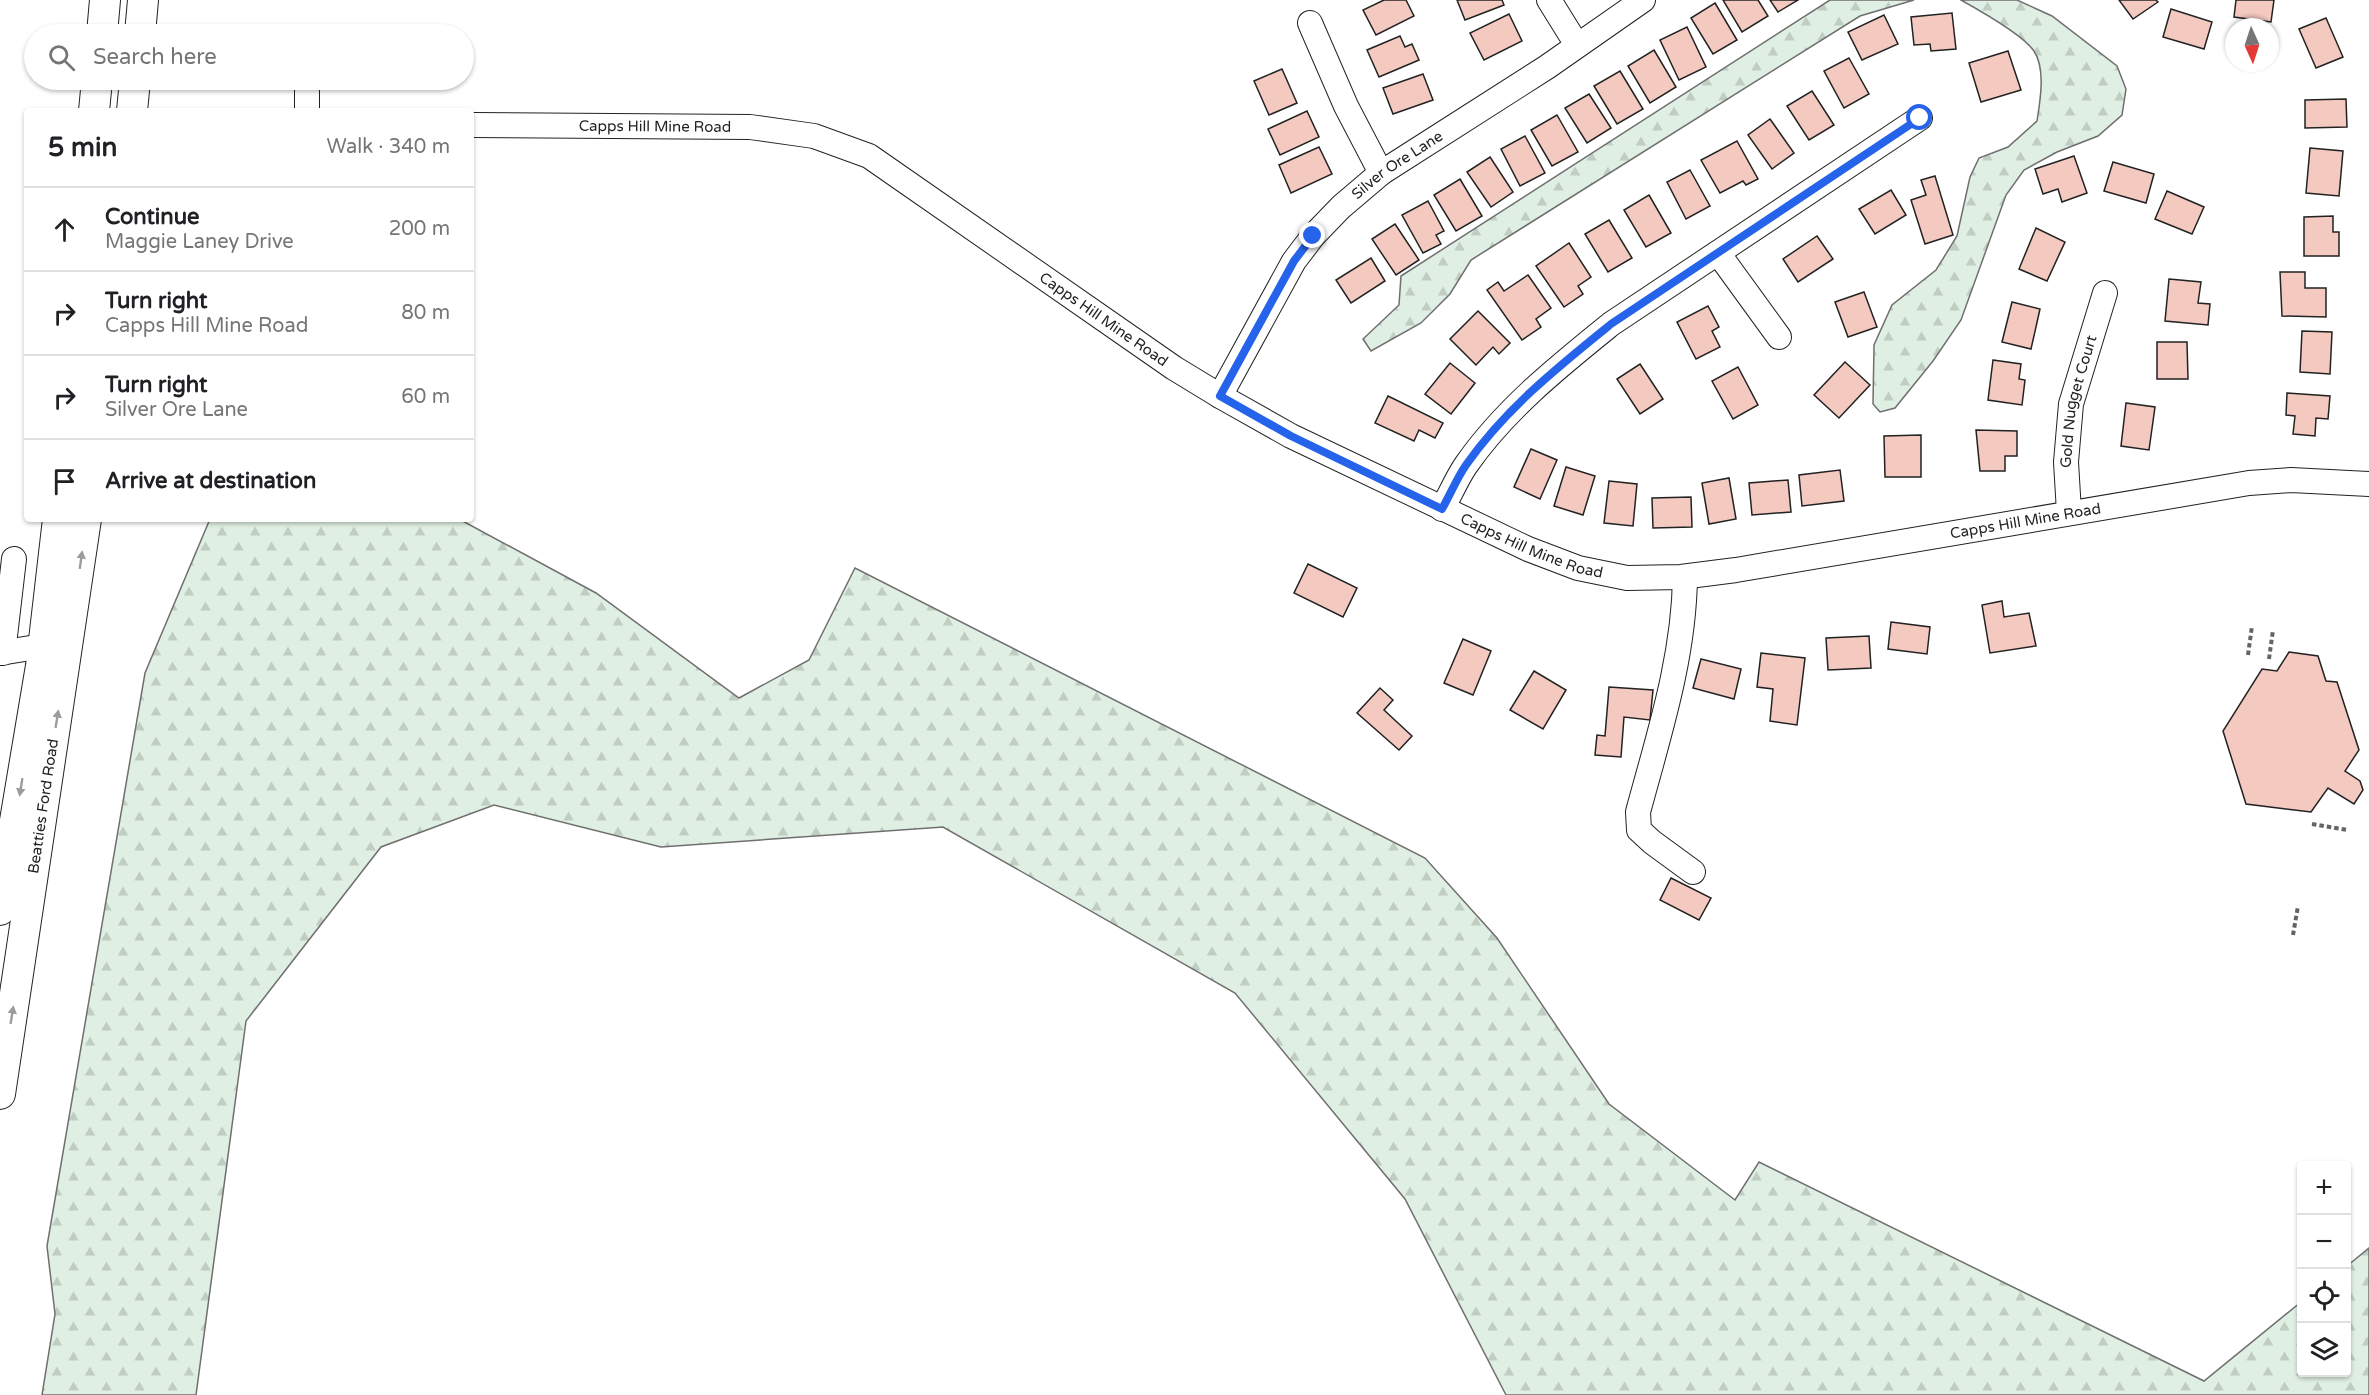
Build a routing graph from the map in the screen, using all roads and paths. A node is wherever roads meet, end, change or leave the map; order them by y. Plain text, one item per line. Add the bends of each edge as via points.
1 (105, 0) edge
2 (143, 0) edge
3 (1549, 0) edge
4 (1643, 0) edge
5 (1310, 23) dead end
6 (103, 24) edge
7 (141, 24) edge
8 (1577, 45) junction
9 (97, 90) edge
10 (134, 90) edge
11 (307, 90) edge
12 (94, 108) edge
13 (132, 108) edge
14 (307, 108) edge
15 (1920, 118) dead end
16 (474, 124) edge
17 (1382, 173) junction
18 (1718, 253) junction
19 (2105, 293) dead end
20 (1779, 337) dead end
21 (1220, 396) junction
22 (2369, 484) edge
23 (1442, 509) junction
24 (2069, 512) junction
25 (58, 522) edge
26 (86, 522) edge
27 (7, 558) edge
28 (51, 577) junction
29 (1685, 577) junction
30 (74, 612) junction
31 (2252, 627) dead end
32 (2273, 630) dead end
33 (43, 646) junction
34 (2, 653) edge
35 (2248, 655) dead end
36 (2269, 659) dead end
37 (2312, 824) dead end
38 (2347, 830) dead end
39 (1693, 872) dead end
40 (2298, 906) dead end
41 (0, 910) edge
42 (2293, 935) dead end
43 (0, 1094) edge

1 - 6 main road
2 - 7 main road
3 - 8 street
4 - 8 street, Silver Ore Lane
5 - 17 street via 1346,106
8 - 17 street, Silver Ore Lane
9 - 12 main road
10 - 13 main road
11 - 14 street
15 - 18 street
16 - 21 street, Capps Hill Mine Road via 750,127 792,131 851,148 903,177 1174,368
17 - 21 street, Silver Ore Lane via 1341,207 1294,261
18 - 20 street
18 - 23 street via 1611,324 1532,391 1466,465
19 - 24 street, Gold Nugget Court via 2071,404 2066,462
21 - 23 street, Capps Hill Mine Road via 1291,436
22 - 24 street, Capps Hill Mine Road via 2312,480 2249,483
23 - 29 street, Capps Hill Mine Road via 1578,568 1627,578
24 - 29 street, Capps Hill Mine Road
25 - 28 main road, Beatties Ford Road
30 -> 26 main road, Beatties Ford Road
27 - 28 street via 33,564
27 - 34 street
28 - 30 street
28 - 33 main road, Beatties Ford Road
29 - 39 street via 1684,618 1675,674 1638,812 1639,830
30 - 33 street
43 -> 30 main road, Beatties Ford Road
31 - 35 path
32 - 36 path
33 - 34 street
33 -> 41 main road, Beatties Ford Road
37 - 38 path
40 - 42 path

